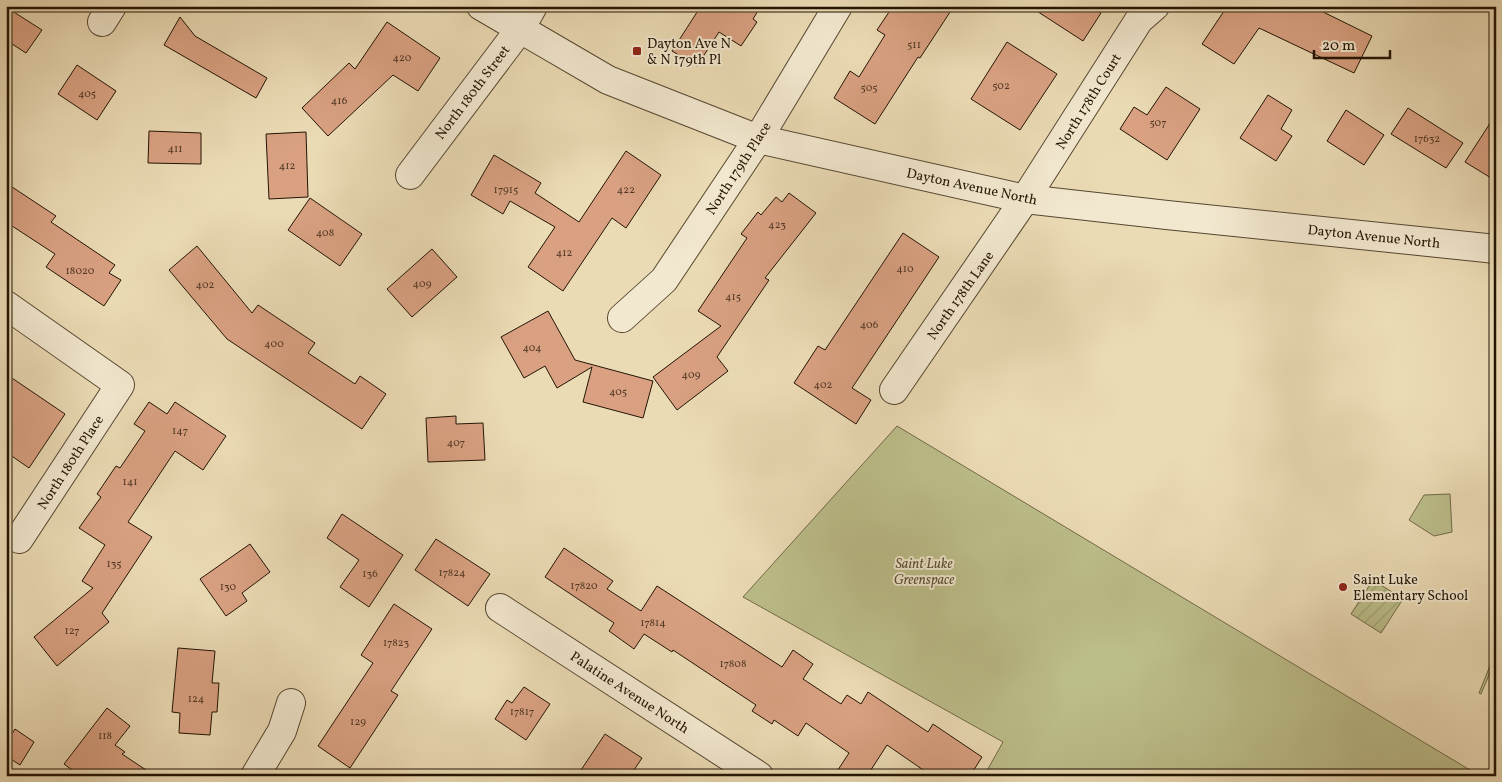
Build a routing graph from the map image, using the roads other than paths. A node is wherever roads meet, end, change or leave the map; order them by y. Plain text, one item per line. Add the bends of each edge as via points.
1 (481, 6) edge
2 (838, 6) edge
3 (1155, 6) edge
4 (526, 17) edge
5 (758, 139) junction
6 (410, 175) dead end
7 (1026, 199) junction
8 (1496, 249) edge
9 (6, 305) edge
10 (622, 318) dead end
11 (894, 390) dead end
12 (19, 538) dead end
13 (500, 608) dead end
14 (291, 704) dead end
15 (724, 766) edge
16 (255, 776) edge
17 (759, 776) edge

1 - 4 street, Dayton Avenue North
2 - 5 street, North 179th Place
3 - 7 street, North 178th Court via 1139,20
4 - 5 street, Dayton Avenue North via 608,80
4 - 6 street, North 180th Street
5 - 7 street, Dayton Avenue North
5 - 10 street, North 179th Place via 664,280
7 - 8 street, Dayton Avenue North
7 - 11 street, North 178th Lane
9 - 12 street, North 180th Place via 120,385
13 - 15 street, Palatine Avenue North
14 - 16 street via 282,731
15 - 17 street, Palatine Avenue North

